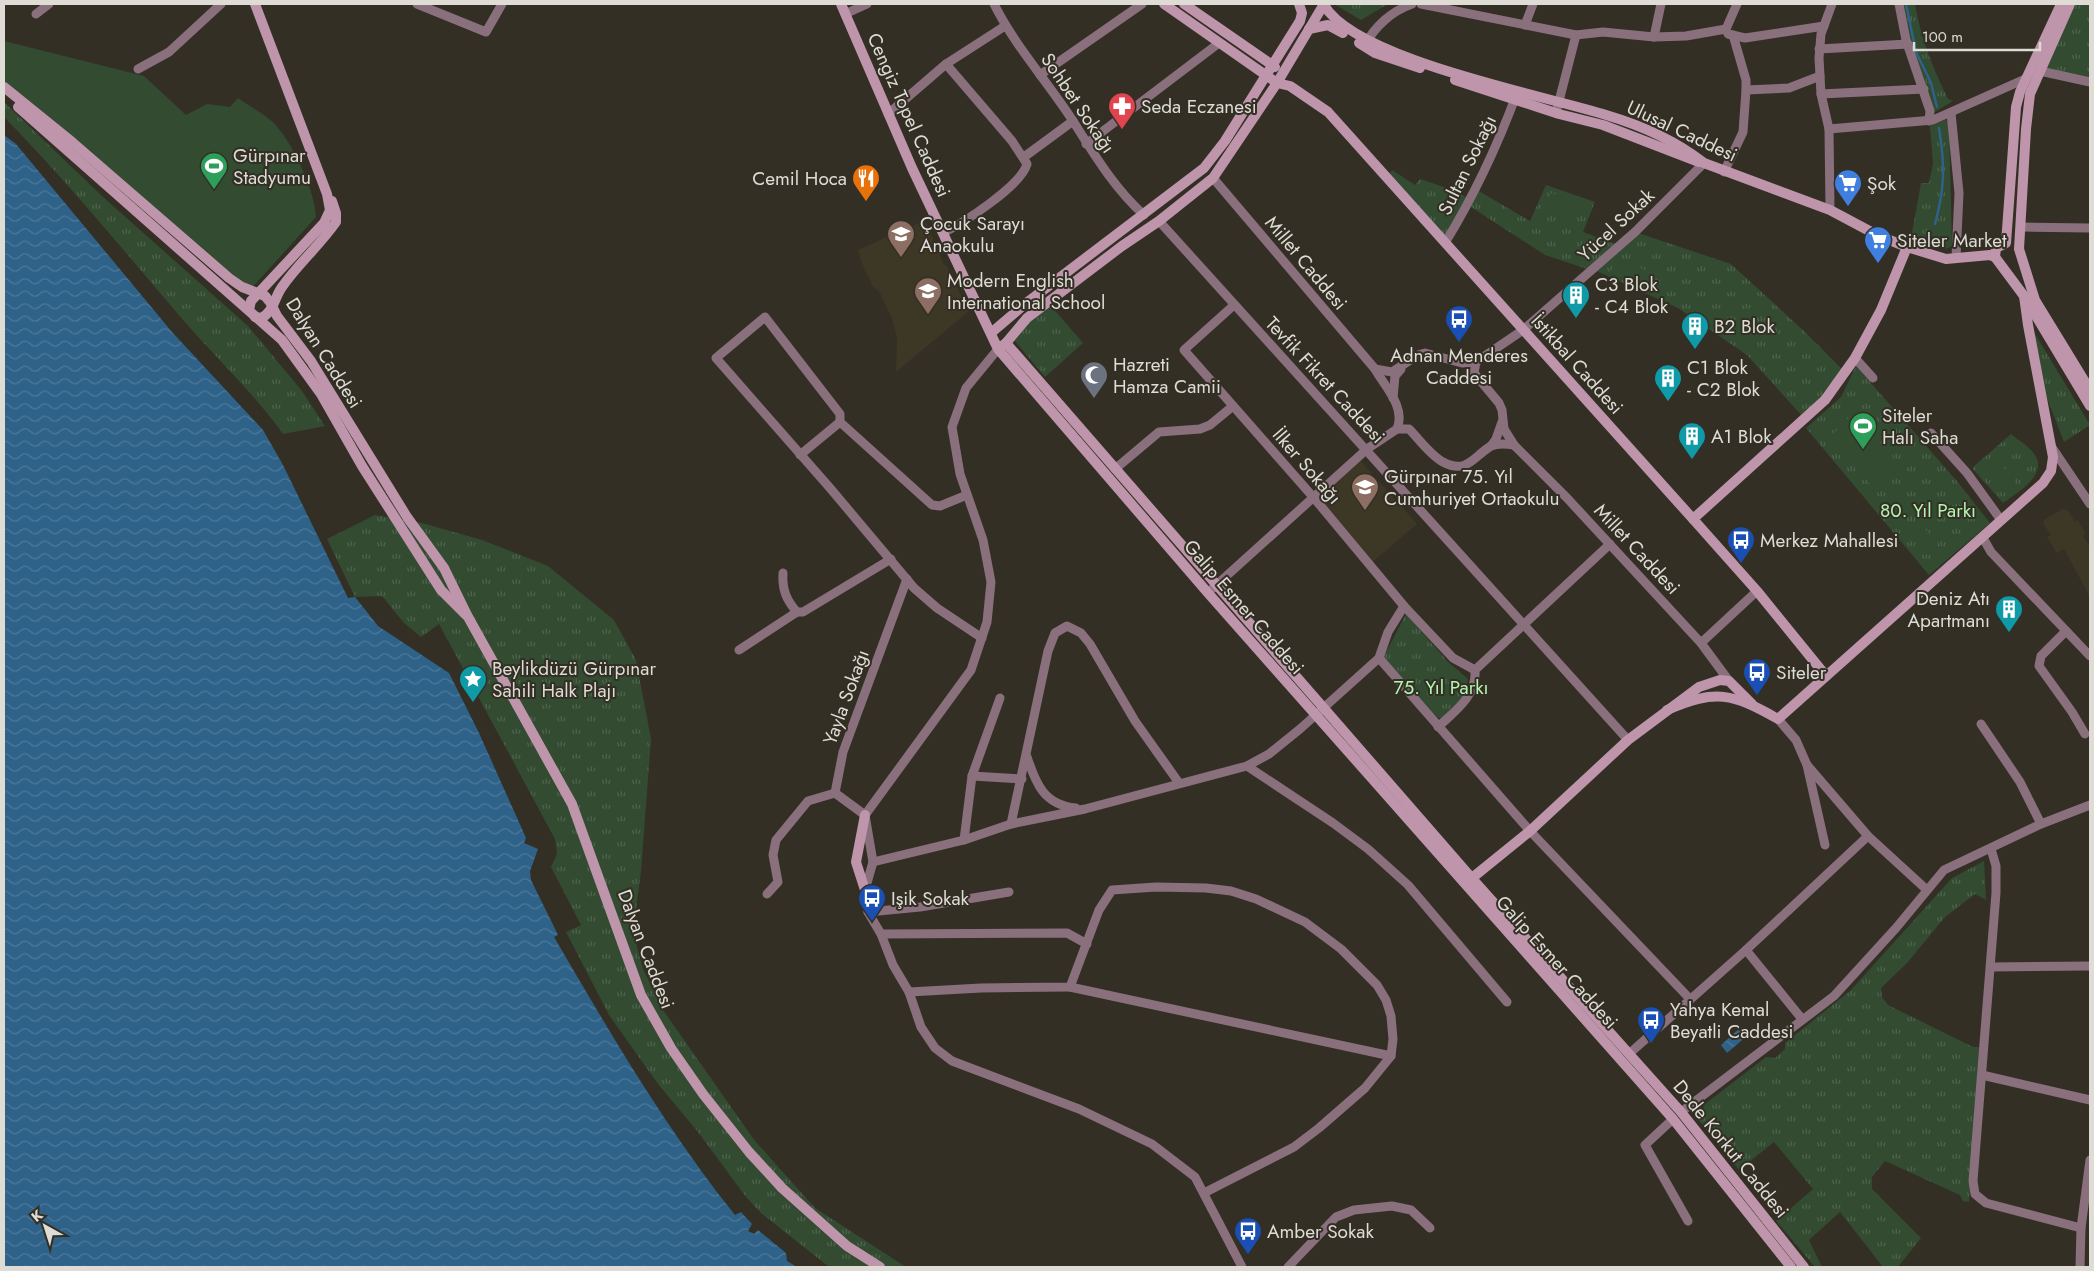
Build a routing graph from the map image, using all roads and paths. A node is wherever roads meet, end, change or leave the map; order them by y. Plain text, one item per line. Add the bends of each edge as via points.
1 (49, 4) edge
2 (221, 4) edge
3 (255, 4) edge
4 (417, 4) edge
5 (502, 4) edge
6 (867, 4) edge
7 (994, 4) edge
8 (1142, 4) edge
9 (1164, 4) edge
10 (1184, 4) edge
11 (1299, 4) edge
12 (1324, 4) edge
13 (1412, 4) edge
14 (1421, 4) edge
15 (1470, 4) edge
16 (1533, 4) edge
17 (1661, 4) edge
18 (1738, 4) edge
19 (1832, 4) edge
20 (1899, 4) edge
21 (2070, 4) edge
22 (2059, 8) edge
23 (843, 9) edge
24 (1463, 13) junction
25 (36, 14) dead end
26 (1525, 25) junction
27 (1005, 26) junction
28 (1824, 26) junction
29 (1309, 29) junction
30 (1718, 32) junction
31 (1576, 34) junction
32 (1733, 35) junction
33 (1654, 37) junction
34 (1219, 43) junction
35 (1366, 44) junction
36 (1908, 44) junction
37 (1820, 49) junction
38 (946, 64) junction
39 (1271, 65) junction
40 (138, 69) dead end
41 (2040, 71) junction
42 (1283, 72) junction
43 (1040, 75) junction
44 (1264, 75) junction
45 (1820, 76) junction
46 (2025, 78) junction
47 (2090, 82) edge
48 (1277, 83) junction
49 (1290, 86) junction
50 (4, 87) edge
51 (1924, 89) junction
52 (1746, 90) junction
53 (4, 94) edge
54 (1821, 94) junction
55 (1516, 96) junction
56 (1560, 103) junction
57 (1951, 113) junction
58 (888, 114) junction
59 (1559, 114) junction
60 (1073, 120) junction
61 (1930, 121) junction
62 (1829, 129) junction
63 (1086, 144) junction
64 (70, 146) junction
65 (1024, 157) junction
66 (1704, 164) junction
67 (1204, 168) junction
68 (1724, 172) junction
69 (1213, 178) junction
70 (327, 194) junction
71 (1830, 210) junction
72 (1144, 215) junction
73 (1159, 221) junction
74 (2021, 227) junction
75 (2090, 228) edge
76 (165, 229) junction
77 (943, 233) junction
78 (1445, 243) junction
79 (2006, 243) junction
80 (1907, 248) junction
81 (2019, 249) junction
82 (1995, 252) junction
83 (1956, 258) junction
84 (272, 280) junction
85 (282, 287) junction
86 (2027, 292) junction
87 (259, 294) junction
88 (1234, 305) junction
89 (272, 307) junction
90 (252, 314) junction
91 (1523, 330) junction
92 (991, 333) junction
93 (1002, 346) junction
94 (1855, 358) junction
95 (1476, 362) junction
96 (1462, 363) junction
97 (1401, 368) junction
98 (1375, 369) junction
99 (1476, 376) junction
100 (1873, 378) dead end
101 (2090, 390) edge
102 (325, 392) junction
103 (1393, 398) junction
104 (1233, 406) junction
105 (2090, 406) edge
106 (1399, 413) junction
107 (338, 416) junction
108 (1502, 419) junction
109 (840, 422) junction
110 (1409, 428) junction
111 (1398, 429) junction
112 (1931, 433) dead end
113 (1514, 445) junction
114 (1491, 446) junction
115 (2051, 446) junction
116 (1367, 449) junction
117 (800, 455) junction
118 (1115, 469) junction
119 (967, 495) junction
120 (1314, 498) junction
121 (2090, 504) edge
122 (1693, 518) junction
123 (2001, 520) junction
124 (1983, 538) junction
125 (1610, 544) junction
126 (437, 558) junction
127 (891, 559) junction
128 (444, 568) junction
129 (428, 570) junction
130 (784, 573) dead end
131 (907, 579) junction
132 (1216, 585) junction
133 (1757, 591) junction
134 (1208, 593) junction
135 (1404, 606) junction
136 (797, 612) junction
137 (467, 615) junction
138 (1523, 625) junction
139 (2066, 631) junction
140 (982, 638) junction
141 (1701, 643) junction
142 (739, 650) dead end
143 (2090, 656) edge
144 (1379, 658) junction
145 (1474, 670) junction
146 (1826, 676) junction
147 (1729, 681) junction
148 (1000, 698) dead end
149 (1752, 704) junction
150 (1667, 710) junction
151 (1318, 711) junction
152 (1778, 718) junction
153 (1981, 724) dead end
154 (1438, 727) junction
155 (2085, 734) dead end
156 (1628, 740) junction
157 (1027, 757) junction
158 (1807, 765) junction
159 (1248, 766) junction
160 (972, 776) junction
161 (1022, 778) junction
162 (1179, 783) junction
163 (835, 793) junction
164 (2090, 805) edge
165 (1086, 809) junction
166 (865, 815) junction
167 (1011, 824) junction
168 (2041, 824) junction
169 (1530, 832) junction
170 (1868, 836) junction
171 (964, 840) junction
172 (1825, 845) dead end
173 (1991, 849) junction
174 (873, 862) junction
175 (1469, 881) junction
176 (865, 890) junction
177 (1927, 890) junction
178 (1009, 892) dead end
179 (767, 894) dead end
180 (868, 912) junction
181 (881, 934) junction
182 (1087, 944) junction
183 (1746, 950) junction
184 (2090, 966) edge
185 (1991, 967) junction
186 (1070, 987) junction
187 (908, 992) junction
188 (1690, 1000) junction
189 (1507, 1002) dead end
190 (1802, 1019) junction
191 (1630, 1053) junction
192 (1391, 1056) junction
193 (1621, 1061) junction
194 (1982, 1075) junction
195 (2090, 1100) edge
196 (1677, 1116) junction
197 (2090, 1160) edge
198 (1204, 1193) junction
199 (1688, 1221) dead end
200 (1430, 1228) dead end
201 (2081, 1228) junction
202 (880, 1267) edge
203 (1242, 1267) edge
204 (1288, 1267) edge
205 (1791, 1267) edge
206 (1804, 1267) edge
207 (2080, 1267) edge

1 - 25 street
2 - 40 street via 169,52
3 - 70 street
4 - 5 street via 486,32
6 - 23 street
7 - 27 street, Sohbet Sokağı
8 - 43 street
9 - 34 street
10 - 39 street
11 - 39 street via 1300,21
12 - 29 street
12 - 35 street via 1336,22
13 - 35 street via 1396,9
14 - 24 street
15 - 24 street
16 - 26 street
17 - 33 street
18 - 30 street via 1726,29
19 - 28 street
20 - 36 street
21 - 22 street
22 - 41 street
22 - 46 street
23 - 58 street, Cengiz Topel Caddesi
24 - 26 street
26 - 31 street
27 - 38 street
27 - 43 street, Sohbet Sokağı
28 - 32 street via 1745,38
28 - 37 street
29 - 35 street via 1328,25
29 - 42 street
30 - 32 street
30 - 33 street
31 - 33 street via 1603,32
31 - 56 street
32 - 52 street
34 - 44 street
34 - 63 street
35 - 55 street via 1375,53
36 - 37 street
36 - 51 street
37 - 45 street
38 - 58 street
38 - 65 street
39 - 42 street
39 - 44 street
41 - 47 street
41 - 74 street via 2030,94
42 - 48 street
42 - 49 street
43 - 60 street, Sohbet Sokağı
44 - 48 street
44 - 67 street via 1226,141
45 - 52 street via 1789,88
45 - 54 street
46 - 57 street
46 - 79 street via 2016,106
48 - 49 street
48 - 69 street
49 - 78 street, İstikbal Caddesi via 1328,112
50 - 64 street
51 - 54 street
51 - 61 street
52 - 68 street via 1743,132
53 - 64 street
54 - 62 street
55 - 56 street, Ulusal Caddesi
55 - 59 street
55 - 78 street, Sultan Sokağı via 1477,190
56 - 59 street
56 - 66 street, Ulusal Caddesi via 1606,115 1664,138 1689,151
57 - 61 street
57 - 83 street via 1959,192
58 - 77 street, Cengiz Topel Caddesi
59 - 66 street via 1603,125
60 - 63 street, Sohbet Sokağı
60 - 65 street
61 - 62 street
62 - 71 street
63 - 72 street, Sohbet Sokağı via 1127,200
64 - 76 street, Dalyan Caddesi
65 - 77 street via 1025,170 1015,182 966,221
66 - 68 street, Ulusal Caddesi
66 - 91 street, Yücel Sokak via 1635,232
67 - 69 street
67 - 72 street
68 - 71 street, Ulusal Caddesi
69 - 73 street
69 - 98 street, Millet Caddesi
70 - 84 street via 328,216
70 - 85 street via 334,204 336,222
71 - 80 street, Ulusal Caddesi via 1877,236
72 - 92 street
73 - 88 street, Tevfik Fikret Caddesi
73 - 93 street via 1027,318
74 - 75 street
74 - 81 street
76 - 87 street, Dalyan Caddesi via 242,287
76 - 90 street, Dalyan Caddesi
77 - 92 street, Cengiz Topel Caddesi
78 - 91 street, İstikbal Caddesi
79 - 81 street
79 - 82 street, Ulusal Caddesi
80 - 83 street, Ulusal Caddesi via 1946,259
80 - 94 street via 1881,310
81 - 86 street
82 - 83 street, Ulusal Caddesi
82 - 86 street
84 - 85 street
84 - 87 street
85 - 89 street
86 - 101 street
86 - 105 street
86 - 115 street via 2028,326
87 - 89 street, Dalyan Caddesi via 265,296
87 - 90 street via 251,301
88 - 104 street, İlker Sokağı via 1184,350
88 - 116 street, Tevfik Fikret Caddesi
89 - 90 street via 268,315 261,318
89 - 102 street, Dalyan Caddesi via 311,361
90 - 102 street, Dalyan Caddesi via 272,328
91 - 95 street, Yücel Sokak
91 - 122 street, İstikbal Caddesi
92 - 93 street, Cengiz Topel Caddesi
93 - 118 street
93 - 119 street via 966,388 952,427
93 - 134 street, Galip Esmer Caddesi
94 - 100 street
94 - 122 street via 1825,400
95 - 96 street
95 - 99 street
96 - 97 street via 1425,353
96 - 99 street
97 - 98 street via 1392,372
97 - 103 street via 1395,376
98 - 103 street, Millet Caddesi
99 - 108 street via 1499,403
102 - 107 street, Dalyan Caddesi
103 - 106 street
104 - 118 street via 1200,429 1159,432
104 - 120 street, İlker Sokağı
106 - 110 street
106 - 111 street
107 - 126 street, Dalyan Caddesi
107 - 129 street, Dalyan Caddesi
108 - 113 street, Millet Caddesi
108 - 114 street
109 - 117 street
109 - 117 street via 840,414 765,317 716,358
109 - 119 street via 932,505 940,506
110 - 111 street
110 - 114 street via 1444,463 1471,464
111 - 116 street
112 - 123 street
113 - 114 street
113 - 125 street, Millet Caddesi
115 - 121 street
115 - 123 street via 2051,471 2043,483
116 - 120 street
116 - 138 street, Tevfik Fikret Caddesi
117 - 127 street
118 - 132 street
119 - 140 street via 983,540 991,582
120 - 132 street
120 - 135 street, İlker Sokağı
122 - 133 street, İstikbal Caddesi
123 - 124 street
124 - 139 street via 1992,552
124 - 146 street
125 - 138 street
125 - 141 street, Millet Caddesi
126 - 128 street, Dalyan Caddesi
126 - 129 street via 430,560
127 - 131 street
127 - 136 street via 821,603
128 - 129 street via 438,574
128 - 137 street, Dalyan Caddesi
129 - 137 street, Dalyan Caddesi via 449,600
130 - 136 street via 782,588
131 - 140 street via 937,608
131 - 163 street, Yayla Sokağı via 843,752
132 - 134 street
132 - 151 street
133 - 141 street
133 - 146 street, İstikbal Caddesi
134 - 151 street, Galip Esmer Caddesi
135 - 144 street via 1394,619
135 - 145 street, İlker Sokağı via 1454,658
136 - 142 street
137 - 202 street, Dalyan Caddesi via 572,804 641,995 670,1048 703,1094 782,1188 847,1246
138 - 145 street
138 - 156 street, Tevfik Fikret Caddesi
139 - 143 street
139 - 155 street via 2041,656 2039,666
140 - 166 street via 971,670
141 - 147 street, Millet Caddesi
144 - 151 street
144 - 154 street
145 - 154 street via 1476,679 1469,696
146 - 152 street
147 - 149 street
147 - 150 street via 1720,680 1699,687
148 - 160 street
149 - 150 street via 1712,696 1699,697
149 - 152 street
150 - 156 street
151 - 159 street via 1269,754
151 - 175 street, Galip Esmer Caddesi
152 - 158 street via 1796,740
153 - 168 street via 2020,782
154 - 169 street
156 - 169 street
157 - 161 street
157 - 162 street via 1048,652 1055,633 1067,626 1081,633 1090,644 1135,720
157 - 165 street via 1036,784 1046,796 1068,807
158 - 170 street
158 - 172 street
159 - 162 street
159 - 189 street via 1347,834 1408,885
160 - 161 street
160 - 171 street
161 - 167 street
162 - 165 street
163 - 166 street
163 - 179 street via 808,801 776,840 773,855 778,882
164 - 168 street
165 - 167 street
166 - 174 street
166 - 176 street via 856,862
167 - 171 street
168 - 173 street
169 - 175 street
169 - 188 street
170 - 177 street
170 - 183 street
171 - 174 street
173 - 177 street via 1944,870
173 - 185 street via 1996,866
174 - 176 street
175 - 191 street, Dede Korkut Caddesi
175 - 193 street, Galip Esmer Caddesi
176 - 180 street
177 - 190 street via 1834,996
178 - 180 street via 920,908
180 - 181 street
181 - 182 street via 1067,933
181 - 187 street
182 - 186 street
182 - 192 street via 1099,910 1112,890 1206,888 1231,891 1256,900 1305,922 1341,949 1377,985 1391,1016
183 - 188 street
183 - 190 street
184 - 185 street
185 - 194 street
186 - 187 street
186 - 192 street
187 - 198 street via 921,1027 935,1048 952,1060 1079,1109 1152,1144 1196,1177
188 - 191 street
190 - 196 street
191 - 193 street
191 - 196 street, Dede Korkut Caddesi
192 - 198 street via 1366,1088 1307,1138
193 - 196 street, Dede Korkut Caddesi
194 - 195 street
194 - 201 street via 1973,1181 1975,1194 1986,1203
196 - 199 street via 1645,1145
196 - 205 street, Dede Korkut Caddesi
196 - 206 street, Dede Korkut Caddesi
197 - 201 street
198 - 203 street
200 - 204 street via 1411,1210 1392,1206 1354,1210 1336,1217
201 - 207 street

